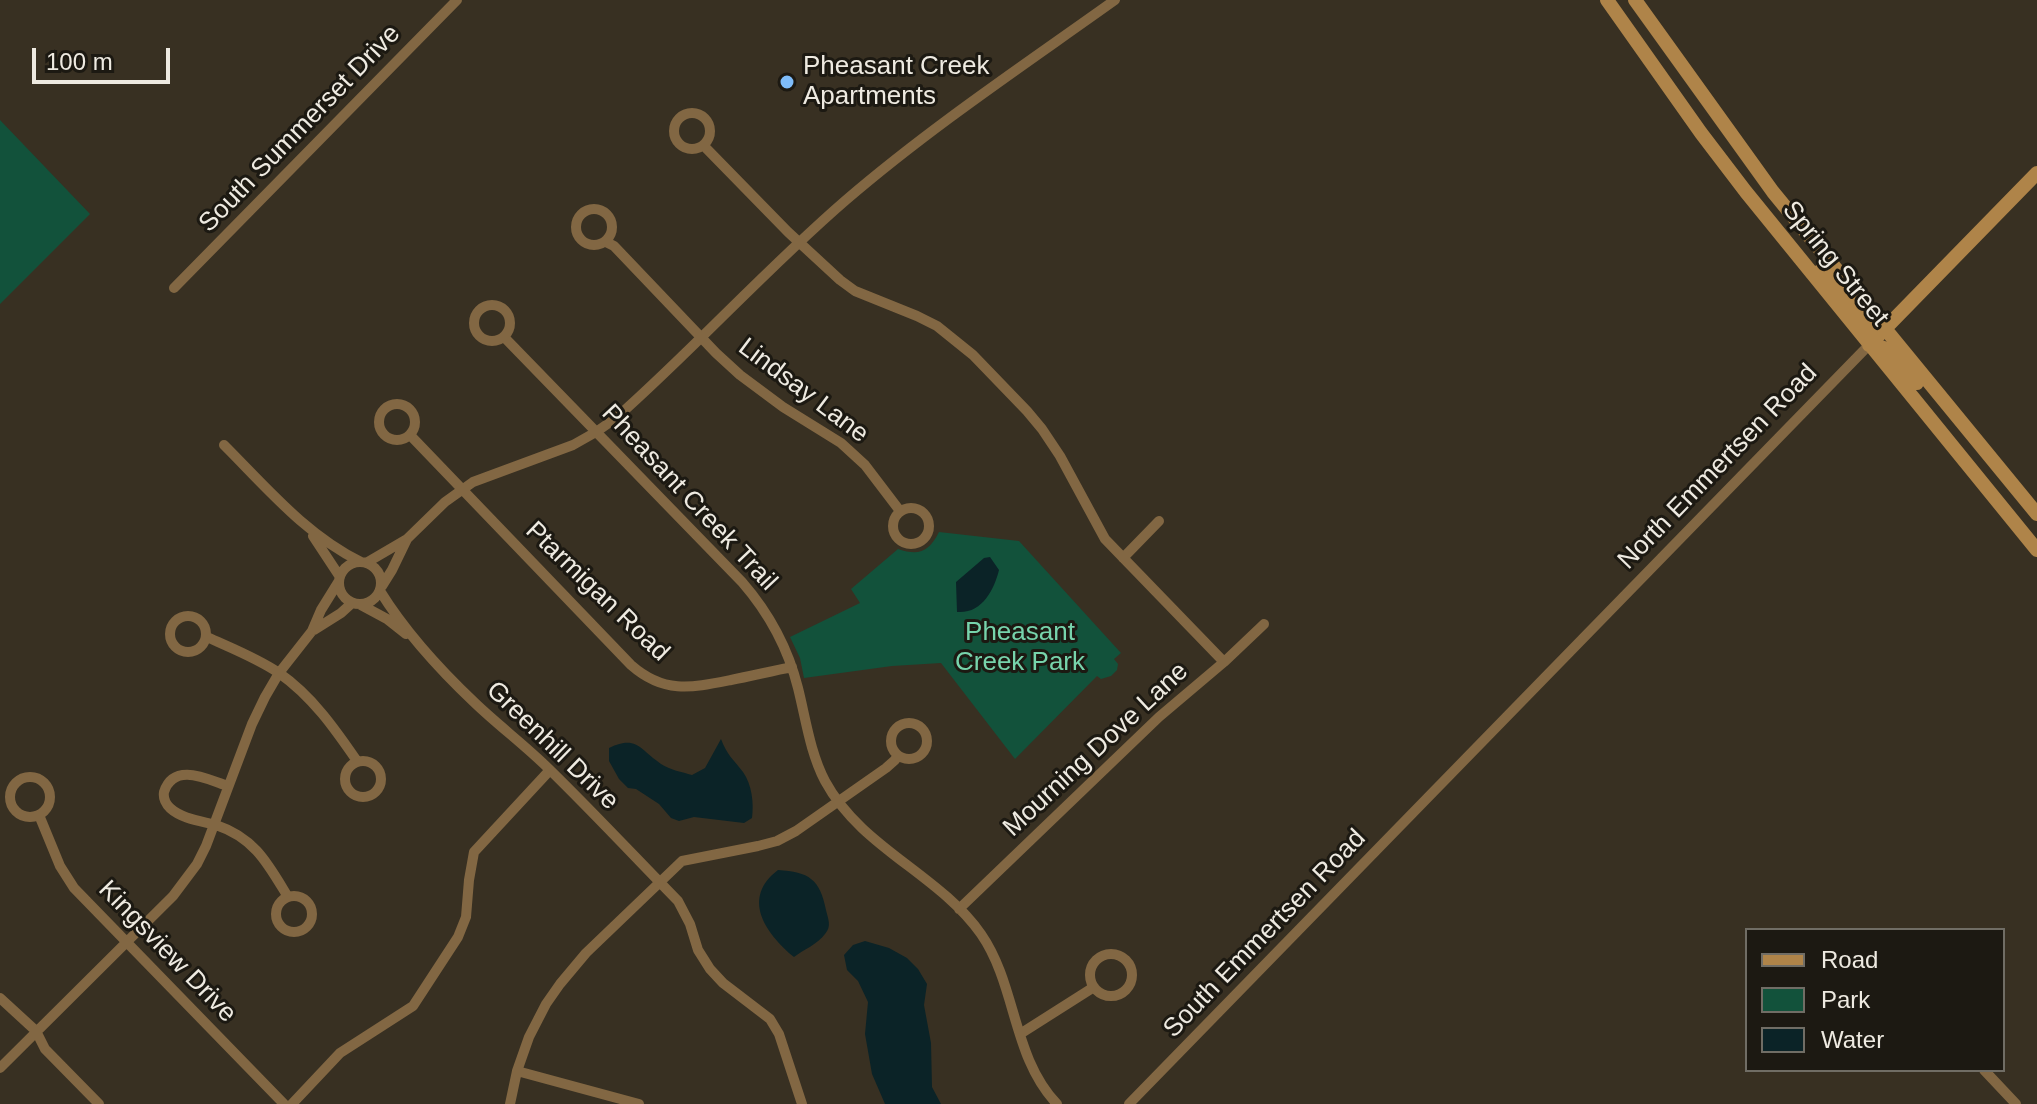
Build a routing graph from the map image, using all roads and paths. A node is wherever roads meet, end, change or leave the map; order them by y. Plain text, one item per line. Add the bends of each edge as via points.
1 (457, 0) edge
2 (1115, 0) edge
3 (1607, 0) edge
4 (1635, 0) edge
5 (1658, 33) junction
6 (1639, 45) junction
7 (704, 146) dead end
8 (2037, 173) edge
9 (606, 242) dead end
10 (1813, 242) junction
11 (799, 243) junction
12 (1798, 255) junction
13 (174, 288) dead end
14 (1885, 329) junction
15 (504, 337) dead end
16 (701, 337) junction
17 (1869, 345) junction
18 (1963, 424) junction
19 (596, 432) junction
20 (410, 435) dead end
21 (1946, 439) junction
22 (224, 445) dead end
23 (461, 489) junction
24 (900, 511) dead end
25 (2037, 514) edge
26 (1159, 521) dead end
27 (310, 531) junction
28 (407, 539) junction
29 (2037, 550) edge
30 (1123, 558) junction
31 (363, 562) junction
32 (339, 579) junction
33 (381, 588) junction
34 (356, 604) junction
35 (1264, 624) dead end
36 (312, 631) junction
37 (207, 637) dead end
38 (415, 641) junction
39 (1224, 662) junction
40 (792, 667) junction
41 (279, 673) junction
42 (897, 756) dead end
43 (357, 761) dead end
44 (550, 770) junction
45 (228, 786) junction
46 (1433, 795) joint
47 (837, 802) junction
48 (39, 815) junction
49 (214, 825) junction
50 (659, 882) junction
51 (288, 897) dead end
52 (959, 909) junction
53 (126, 942) junction
54 (1094, 987) junction
55 (0, 998) edge
56 (36, 1031) junction
57 (1020, 1034) junction
58 (0, 1068) edge
59 (517, 1071) junction
60 (1986, 1072) edge
61 (2012, 1103) edge
62 (99, 1104) edge
63 (284, 1104) edge
64 (292, 1104) edge
65 (510, 1104) edge
66 (639, 1104) edge
67 (802, 1104) edge
68 (1057, 1104) edge
69 (1129, 1104) edge

1 - 13 street, South Summerset Drive
2 - 11 street via 904,152
3 - 6 main road, Spring Street
4 - 5 main road, Spring Street
5 - 6 main road
5 - 10 main road, Spring Street
6 - 12 main road, Spring Street
7 - 11 street
8 - 14 main road, North Emmertsen Road
9 - 16 street, Lindsay Lane
10 - 12 main road
10 - 14 main road, Spring Street
11 - 16 street
11 - 30 street via 855,291 937,326 973,355 1042,429 1105,539
12 - 14 main road via 1812,259 1867,326
12 - 17 main road, Spring Street
14 - 17 main road, North Emmertsen Road
14 - 18 main road, Spring Street
15 - 19 street, Pheasant Creek Trail
16 - 19 street
16 - 24 street, Lindsay Lane via 757,389 853,454
17 - 18 main road via 1890,351 1941,410
17 - 21 main road, Spring Street
17 - 46 street, North Emmertsen Road
18 - 21 main road
18 - 25 main road, Spring Street
19 - 23 street
19 - 40 street, Pheasant Creek Trail via 754,596 779,634
20 - 23 street, Ptarmigan Road
21 - 29 main road, Spring Street
22 - 27 street
23 - 28 street
23 - 40 street, Ptarmigan Road via 648,677 690,688
26 - 30 street
27 - 31 street
27 - 32 street
28 - 31 street
28 - 33 street
30 - 39 street
31 - 32 street via 350,564
31 - 33 street via 380,574
32 - 34 street via 341,593
32 - 36 street
33 - 34 street via 372,601
33 - 38 street, Greenhill Drive
34 - 36 street
34 - 38 street, Greenhill Drive
35 - 39 street, Mourning Dove Lane
36 - 41 street
37 - 41 street
38 - 44 street, Greenhill Drive
39 - 52 street, Mourning Dove Lane via 1159,717
40 - 47 street, Pheasant Creek Trail via 818,767
41 - 43 street via 327,719
41 - 45 street
42 - 47 street
44 - 50 street, Greenhill Drive
44 - 64 street via 474,852 466,917 413,1006 340,1053
45 - 49 street
45 - 49 street via 184,774 164,793 171,809
46 - 69 street, South Emmertsen Road
47 - 50 street via 777,841 682,861
47 - 52 street, Pheasant Creek Trail
48 - 48 street via 51,801 49,788 34,777 22,778 12,788 11,802 19,813
48 - 53 street, Kingsview Drive via 74,888
49 - 51 street via 250,842
49 - 53 street via 185,882
50 - 59 street via 560,984 534,1026
50 - 67 street, Greenhill Drive via 678,901 710,969 770,1019
52 - 57 street, Pheasant Creek Trail via 993,955
53 - 56 street
53 - 63 street, Kingsview Drive
54 - 54 street via 1112,996 1124,991 1132,974 1127,961 1115,954 1101,956 1090,974
54 - 57 street
55 - 56 street
56 - 58 street
56 - 62 street via 45,1049
57 - 68 street, Pheasant Creek Trail via 1032,1070
59 - 65 street
59 - 66 street
60 - 61 street

